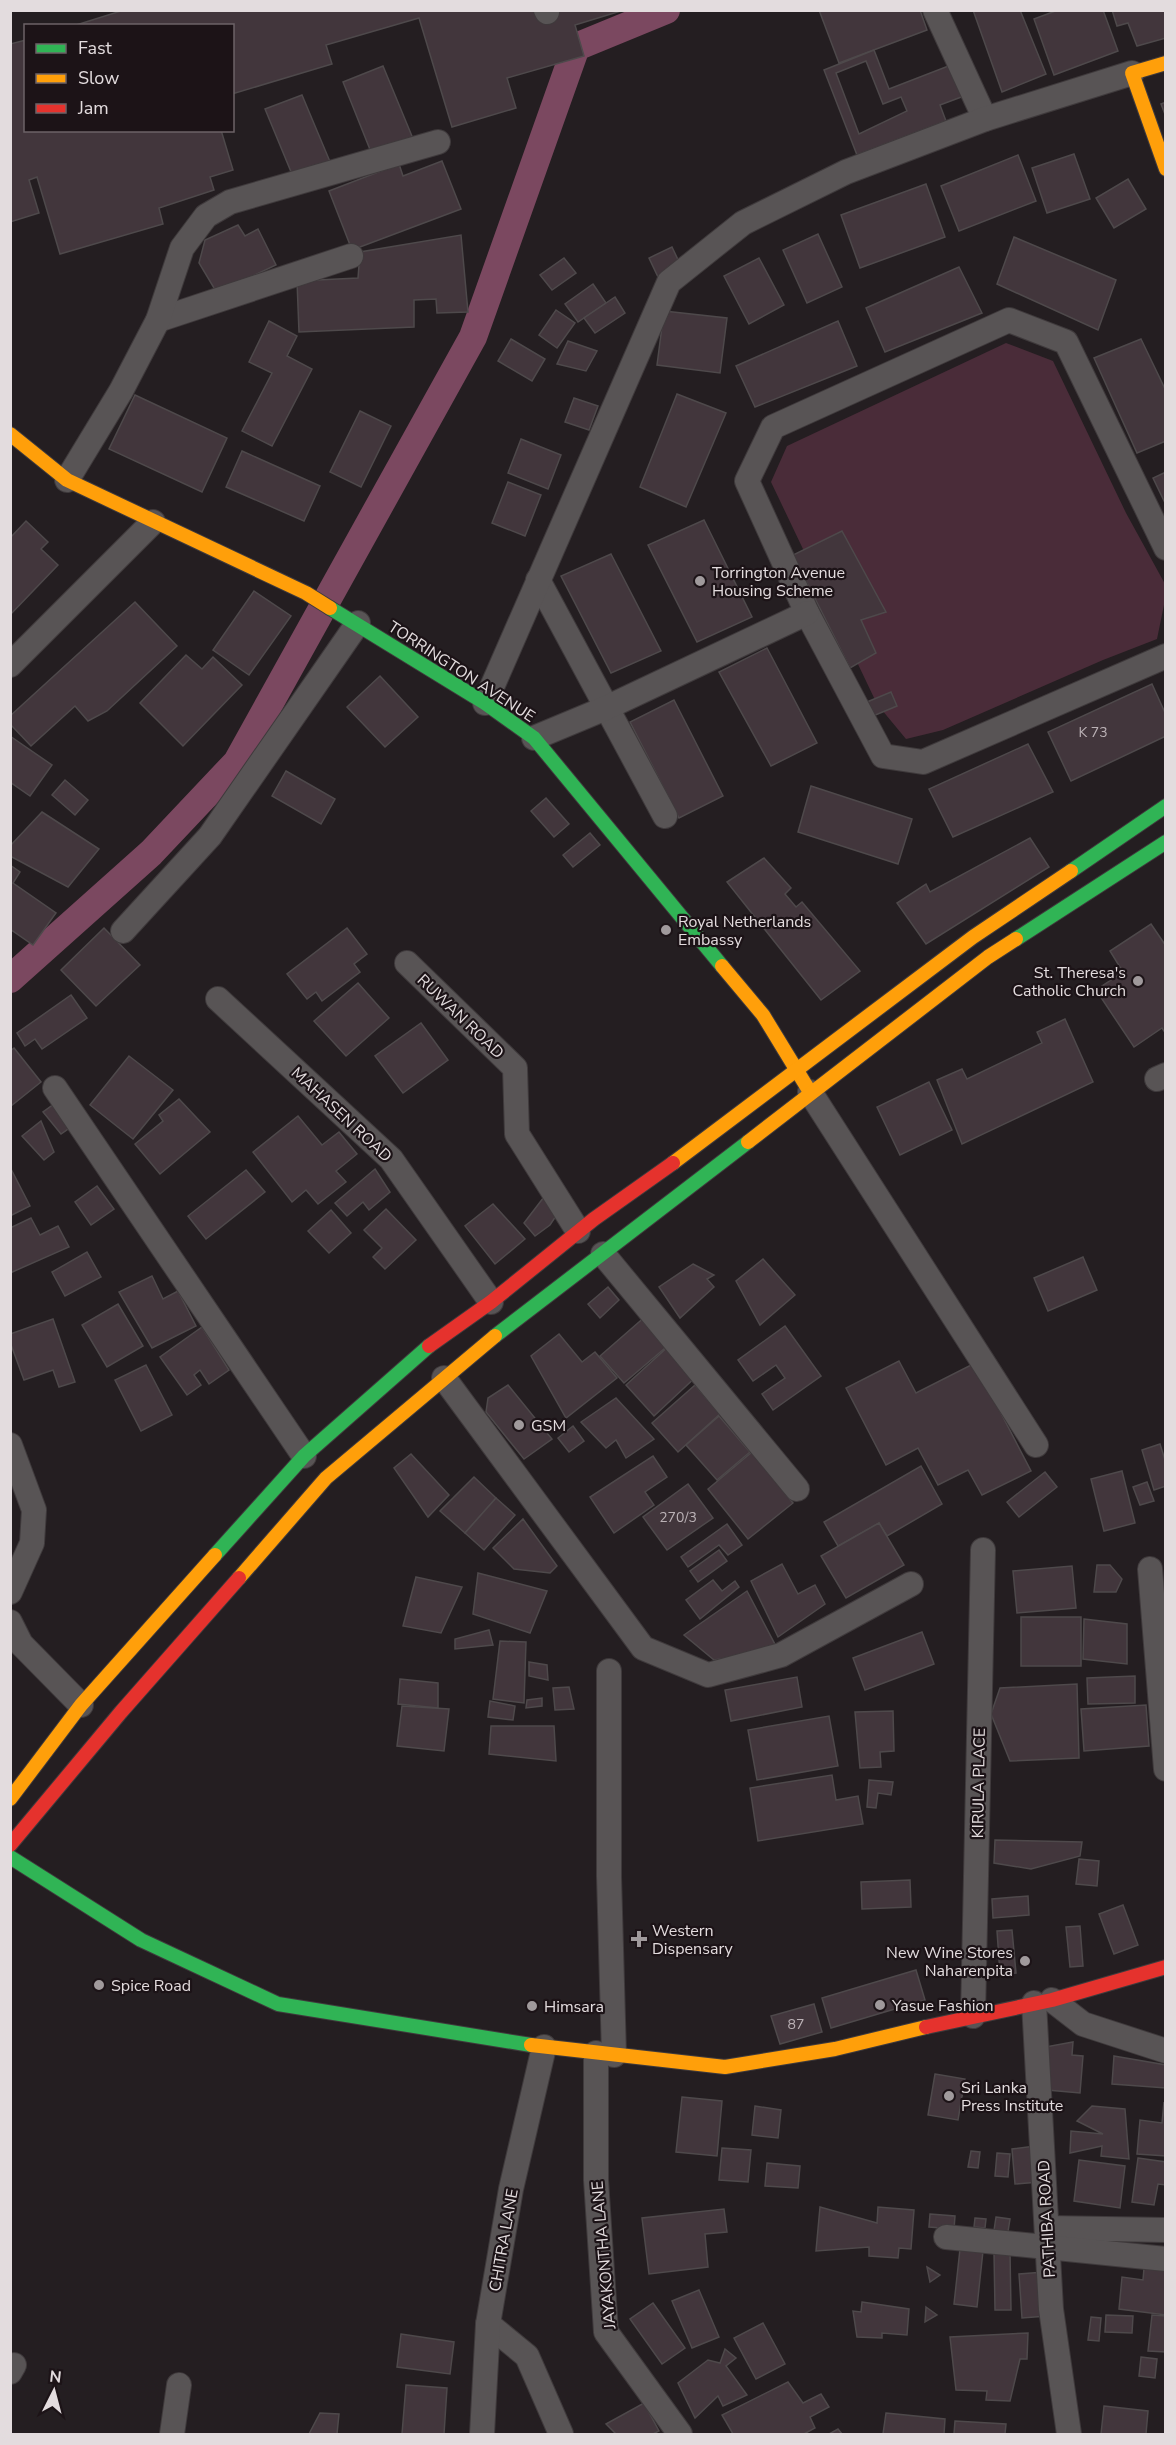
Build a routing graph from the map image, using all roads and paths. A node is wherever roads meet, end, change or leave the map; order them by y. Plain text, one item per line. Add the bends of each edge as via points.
1 (935, 10) edge
2 (1166, 63) edge
3 (1132, 73) junction
4 (985, 119) junction
5 (438, 142) dead end
6 (1166, 169) edge
7 (351, 256) dead end
8 (158, 320) junction
9 (10, 434) edge
10 (67, 480) junction
11 (153, 522) junction
12 (1166, 548) edge
13 (538, 580) junction
14 (807, 613) junction
15 (358, 623) junction
16 (1166, 656) edge
17 (10, 665) edge
18 (485, 703) junction
19 (606, 708) junction
20 (534, 738) junction
21 (1166, 806) edge
22 (665, 816) dead end
23 (1166, 842) edge
24 (123, 931) dead end
25 (407, 963) dead end
26 (218, 999) dead end
27 (796, 1070) junction
28 (55, 1088) dead end
29 (810, 1092) junction
30 (578, 1231) junction
31 (603, 1254) junction
32 (491, 1302) junction
33 (444, 1378) junction
34 (10, 1445) edge
35 (1036, 1445) dead end
36 (304, 1456) junction
37 (797, 1489) dead end
38 (982, 1550) dead end
39 (1150, 1569) dead end
40 (911, 1584) dead end
41 (10, 1592) edge
42 (10, 1622) edge
43 (609, 1671) dead end
44 (81, 1705) junction
45 (1166, 1769) edge
46 (12, 1796) edge
47 (10, 1845) edge
48 (10, 1857) edge
49 (1166, 1967) edge
50 (1043, 2002) junction
51 (972, 2016) junction
52 (544, 2048) junction
53 (1166, 2051) edge
54 (605, 2054) junction
55 (1166, 2230) edge
56 (946, 2237) dead end
57 (1047, 2238) junction
58 (1166, 2259) edge
59 (488, 2324) junction
60 (179, 2385) dead end
61 (172, 2434) edge
62 (482, 2434) edge
63 (561, 2434) edge
64 (680, 2434) edge
65 (1069, 2434) edge

1 - 4 street
2 - 3 main road
3 - 4 street
3 - 6 main road
4 - 13 street via 846,172 743,223 669,282
5 - 8 street via 230,202 206,216 182,248
7 - 8 street
8 - 10 street
9 - 10 main road, TORRINGTON AVENUE
10 - 11 main road, TORRINGTON AVENUE
11 - 15 main road, TORRINGTON AVENUE via 306,592
11 - 17 street
12 - 14 street via 1066,342 1009,320 773,427 747,481
13 - 18 street
13 - 19 street
14 - 16 street via 883,756 923,762
14 - 19 street
15 - 18 main road, TORRINGTON AVENUE
15 - 24 street via 210,836
18 - 20 main road, TORRINGTON AVENUE
19 - 20 street
19 - 22 street
20 - 27 main road, TORRINGTON AVENUE via 763,1015
21 - 27 main road via 973,937
23 - 29 main road via 988,957
25 - 30 street, RUWAN ROAD via 515,1068 517,1134
26 - 32 street, MAHASEN ROAD via 391,1159
27 - 29 main road, TORRINGTON AVENUE
27 - 30 main road
28 - 36 street
29 - 31 main road
29 - 35 street
30 - 32 main road
31 - 33 main road
31 - 37 street
32 - 36 main road via 422,1351
33 - 40 street via 644,1648 708,1675 781,1655
33 - 47 main road via 326,1478
34 - 41 street via 34,1510 32,1543
36 - 44 main road
38 - 51 street, KIRULA PLACE
39 - 45 street
42 - 44 street via 21,1644
43 - 54 street, JAYAKONTHA LANE
44 - 46 main road
48 - 52 main road via 141,1940 278,2004
49 - 50 main road
50 - 51 main road
50 - 53 street via 1083,2024
50 - 57 street, PATHIBA ROAD
51 - 54 main road via 835,2049 725,2067
52 - 54 main road
52 - 59 street, CHITRA LANE via 511,2189
54 - 64 street, JAYAKONTHA LANE via 596,2180 606,2332
55 - 57 street
56 - 57 street
57 - 58 street
57 - 65 street, PATHIBA ROAD via 1051,2309
59 - 62 street, CHITRA LANE
59 - 63 street via 528,2356
60 - 61 street

